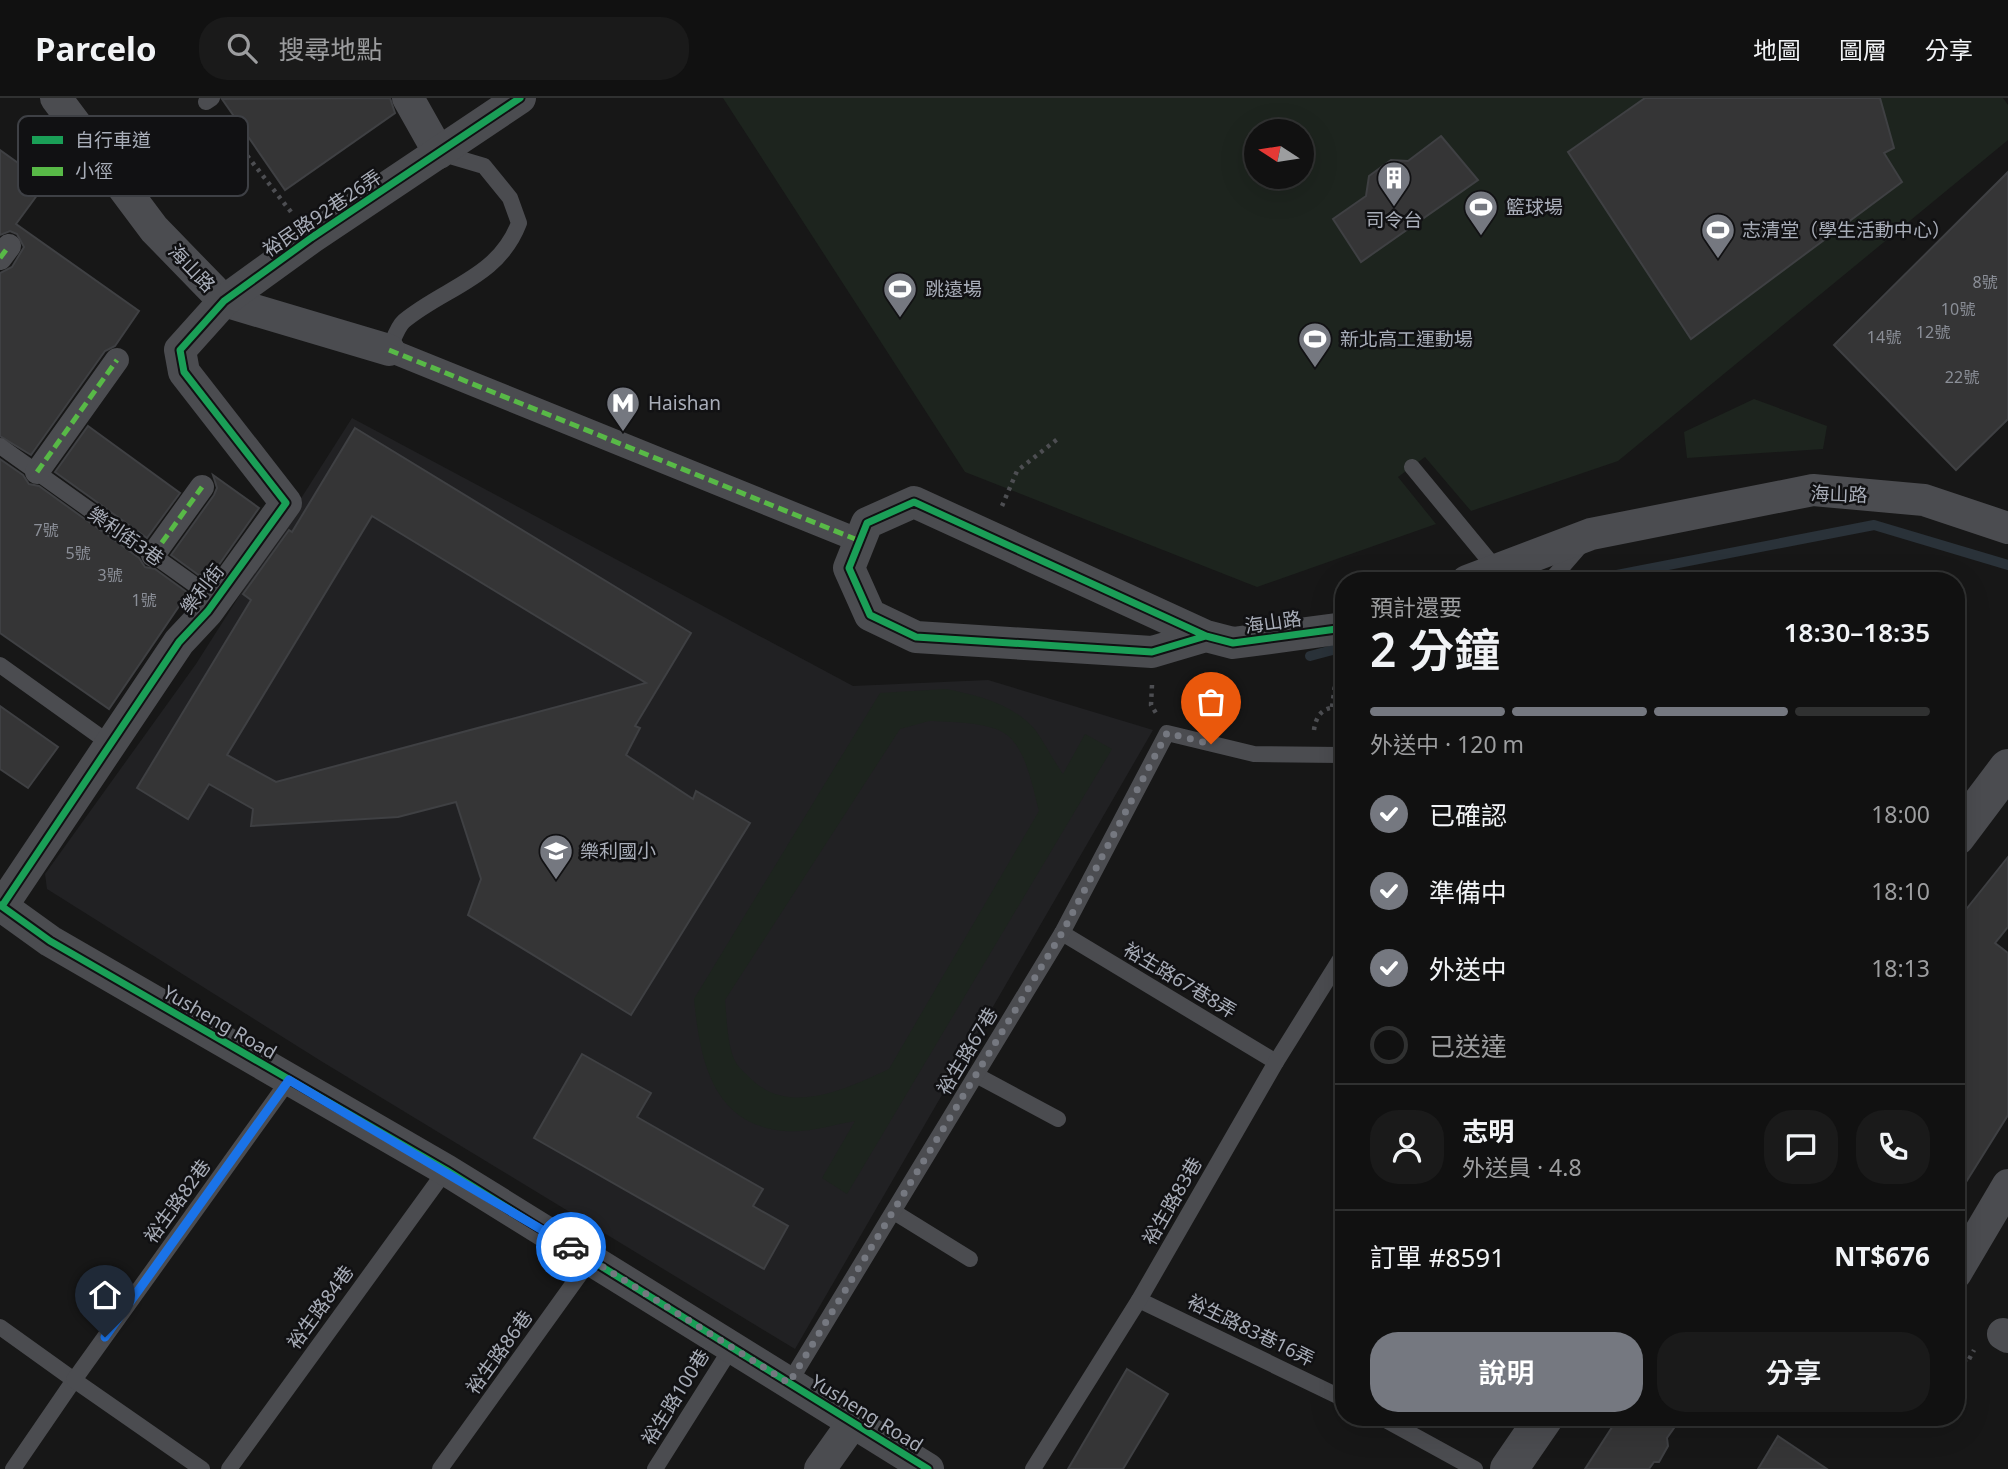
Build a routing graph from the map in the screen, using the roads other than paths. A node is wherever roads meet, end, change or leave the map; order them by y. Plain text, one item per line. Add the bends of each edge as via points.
1 (56, 98) edge
2 (408, 98) edge
3 (520, 98) edge
4 (69, 116) edge
5 (439, 153) junction
6 (129, 196) edge
7 (224, 301) junction
8 (389, 350) junction
9 (117, 360) dead end
10 (0, 446) edge
11 (1412, 467) dead end
12 (37, 472) junction
13 (202, 487) dead end
14 (2008, 528) edge
15 (1591, 534) junction
16 (860, 541) junction
17 (153, 555) junction
18 (1497, 570) junction
19 (1492, 572) edge
20 (1558, 572) edge
21 (216, 600) junction
22 (1335, 629) edge
23 (1220, 640) junction
24 (0, 665) edge
25 (109, 743) junction
26 (1335, 755) edge
27 (2008, 768) edge
28 (1965, 825) edge
29 (1, 906) edge
30 (1062, 933) junction
31 (1335, 967) edge
32 (1276, 1062) junction
33 (976, 1075) junction
34 (289, 1080) junction
35 (1058, 1119) dead end
36 (446, 1170) junction
37 (2008, 1185) edge
38 (894, 1212) junction
39 (1965, 1258) edge
40 (591, 1259) junction
41 (970, 1259) dead end
42 (1139, 1300) junction
43 (0, 1326) edge
44 (732, 1347) junction
45 (74, 1380) junction
46 (789, 1383) junction
47 (1335, 1395) edge
48 (852, 1424) junction
49 (1397, 1426) edge
50 (1539, 1426) edge
51 (13, 1469) edge
52 (202, 1469) edge
53 (229, 1469) edge
54 (440, 1469) edge
55 (654, 1469) edge
56 (820, 1469) edge
57 (928, 1469) edge
58 (1033, 1469) edge
59 (1475, 1469) edge
60 (1509, 1469) edge

1 - 4 street, 海山路
2 - 5 street
3 - 5 street, 裕民路92巷26弄
5 - 7 street, 裕民路92巷26弄
5 - 8 lane via 484,166 510,198 519,223 511,244 483,272 402,322
6 - 7 street, 海山路 via 154,229
7 - 8 street, 海山路
7 - 21 street, 樂利街 via 180,350 184,372 286,503
8 - 16 street
9 - 12 street
10 - 12 lane, 樂利街3巷
11 - 18 lane
12 - 17 lane, 樂利街3巷
13 - 17 street
14 - 15 street, 海山路 via 1924,500 1812,491
15 - 18 street, 海山路
15 - 20 lane
16 - 23 street via 867,523 914,502
16 - 23 street, 海山路 via 849,568 870,615 916,637 1152,652
17 - 21 lane, 樂利街3巷
18 - 19 street, 海山路
21 - 25 street, 樂利街 via 179,642
22 - 23 street, 海山路
24 - 25 lane
25 - 29 street, 樂利街
26 - 30 lane, 裕生路67巷 via 1254,754 1167,733
27 - 28 street
29 - 34 street, Yusheng Road via 50,941
30 - 32 lane, 裕生路67巷8弄
30 - 33 lane, 裕生路67巷
31 - 32 lane, 裕生路83巷
32 - 42 lane, 裕生路83巷
33 - 35 lane
33 - 38 lane, 裕生路67巷
34 - 36 street, Yusheng Road
34 - 45 lane, 裕生路82巷
36 - 40 street, Yusheng Road
36 - 53 lane, 裕生路84巷
37 - 39 street
38 - 41 lane
38 - 46 lane, 裕生路67巷
40 - 44 street, Yusheng Road
40 - 54 lane, 裕生路86巷
42 - 47 lane, 裕生路83巷16弄
42 - 58 lane, 裕生路83巷
43 - 45 lane
44 - 46 street, Yusheng Road
44 - 55 lane, 裕生路100巷
45 - 51 lane, 裕生路82巷
45 - 52 lane
46 - 48 street, Yusheng Road
48 - 56 street
48 - 57 street, Yusheng Road
49 - 59 lane
50 - 60 street

